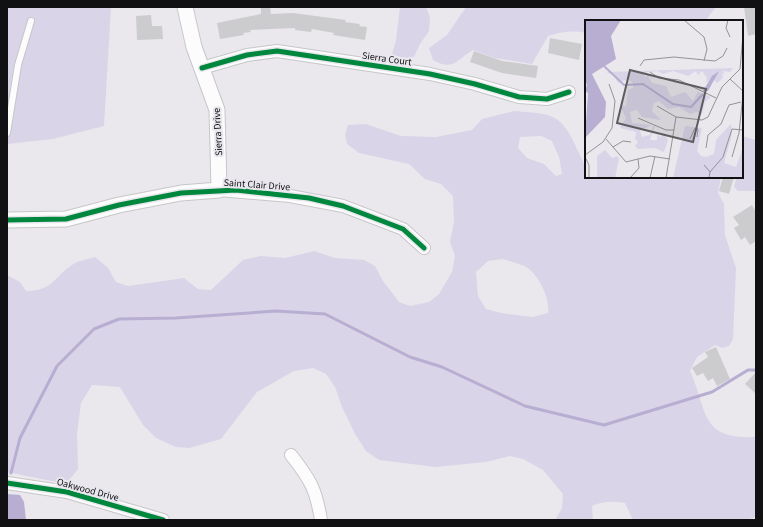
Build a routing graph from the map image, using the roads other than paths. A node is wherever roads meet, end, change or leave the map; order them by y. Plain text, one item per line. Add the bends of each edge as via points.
1 (185, 7) edge
2 (32, 21) dead end
3 (202, 68) junction
4 (569, 92) dead end
5 (7, 133) edge
6 (219, 190) junction
7 (7, 220) edge
8 (424, 248) dead end
9 (291, 455) dead end
10 (7, 483) edge
11 (163, 520) edge
12 (321, 520) edge

1 - 3 street, Sierra Drive
2 - 5 lane via 18,65
3 - 4 street, Sierra Court via 247,55 277,51 430,74 519,97 547,99
3 - 6 street, Sierra Drive via 217,110
6 - 7 street, Saint Clair Drive via 181,193 66,219
6 - 8 street, Saint Clair Drive via 290,196 343,206 403,229
9 - 12 street via 313,485
10 - 11 street, Oakwood Drive via 60,491

